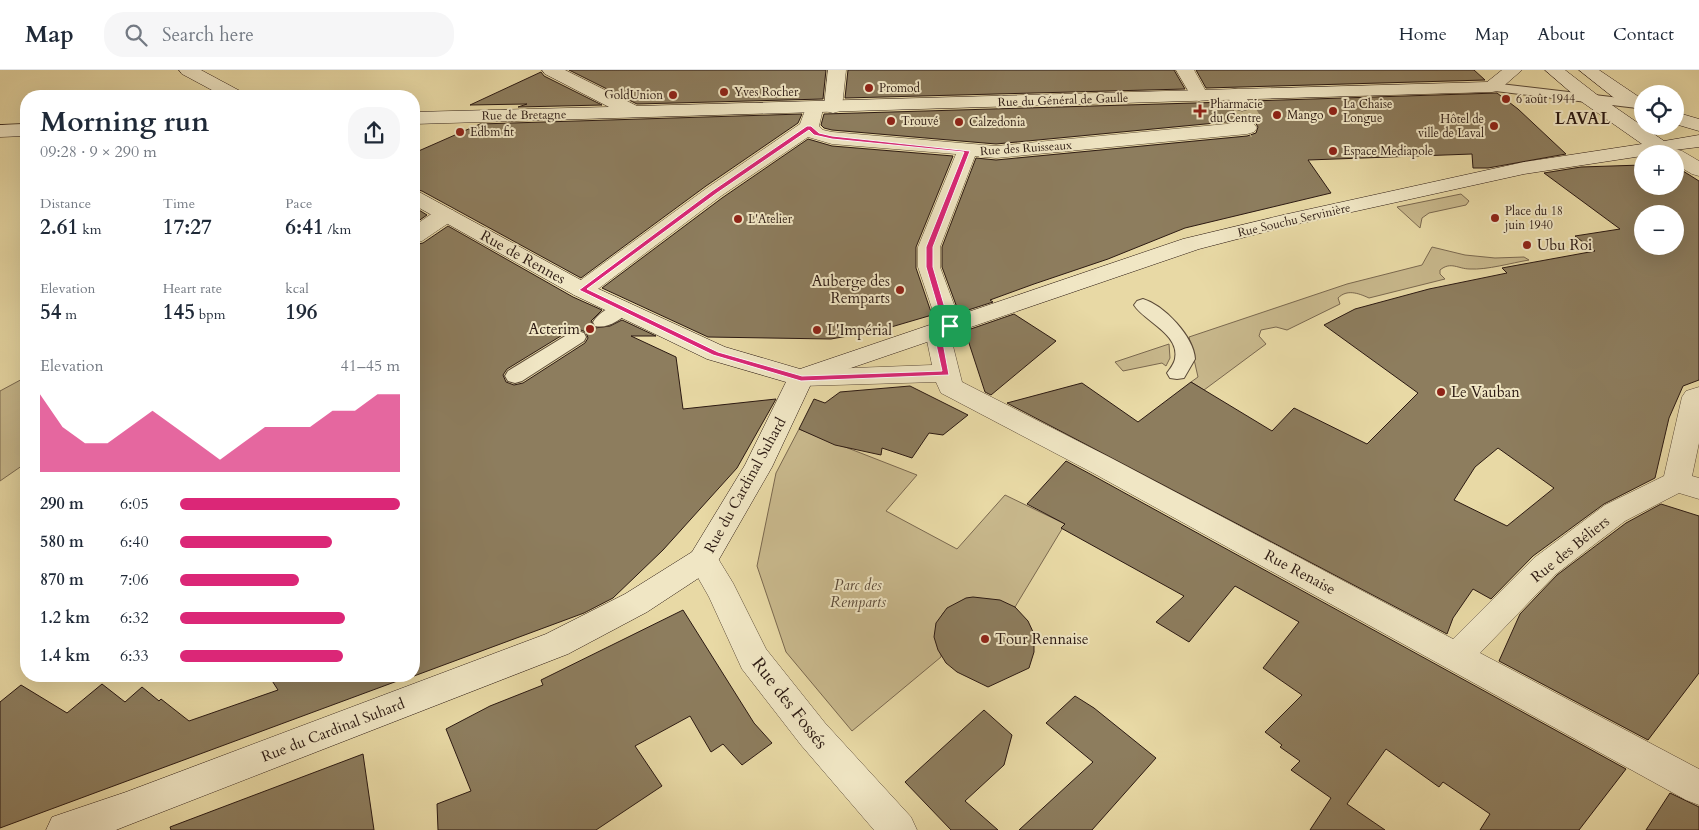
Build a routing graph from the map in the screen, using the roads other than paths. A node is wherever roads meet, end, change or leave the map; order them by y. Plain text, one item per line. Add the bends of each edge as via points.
1 (188, 70) edge
2 (551, 70) edge
3 (837, 70) edge
4 (1185, 70) edge
5 (1513, 70) edge
6 (1554, 70) edge
7 (1588, 70) edge
8 (584, 76) edge
9 (1492, 87) junction
10 (225, 90) edge
11 (1199, 96) junction
12 (1589, 98) junction
13 (1634, 101) edge
14 (1634, 104) edge
15 (833, 107) junction
16 (635, 113) junction
17 (812, 117) junction
18 (420, 118) edge
19 (1684, 121) edge
20 (1699, 125) edge
21 (1247, 128) dead end
22 (20, 130) edge
23 (0, 131) edge
24 (1699, 141) edge
25 (1659, 145) edge
26 (1684, 146) edge
27 (967, 151) junction
28 (1634, 156) edge
29 (1684, 161) edge
30 (1699, 170) edge
31 (420, 200) edge
32 (446, 215) junction
33 (420, 232) edge
34 (582, 290) junction
35 (1143, 305) dead end
36 (621, 309) junction
37 (602, 322) dead end
38 (944, 329) junction
39 (577, 337) dead end
40 (1177, 372) dead end
41 (947, 373) junction
42 (515, 376) dead end
43 (801, 378) junction
44 (1699, 396) edge
45 (1688, 486) edge
46 (703, 560) junction
47 (1456, 657) junction
48 (1699, 788) edge
49 (123, 820) edge
50 (65, 830) edge
51 (898, 830) edge

1 - 10 main road
2 - 8 main road
3 - 15 main road
4 - 11 main road
5 - 9 main road
6 - 12 main road
7 - 13 main road
8 - 16 main road
9 - 11 main road, Rue du Général de Gaulle via 1239,100
9 - 12 lane, Rue du Général de Gaulle
11 - 15 main road, Rue du Général de Gaulle
12 - 14 lane, Rue du Général de Gaulle
12 - 25 main road
15 - 17 main road, Rue du Général de Gaulle
16 - 17 main road, Rue du Général de Gaulle
16 - 18 main road, Rue de Bretagne
17 - 27 main road, Rue des Ruisseaux via 816,134 832,138
17 - 34 main road
19 - 20 main road
21 - 27 main road, Rue des Ruisseaux via 996,152
22 - 23 main road
24 - 26 main road, Rue Souchu Servinière
27 - 38 main road, Rue Renaise via 930,247 930,267 942,308
28 - 38 main road, Rue Souchu Servinière via 1524,168 1191,244
29 - 30 main road
31 - 32 main road, Rue de Rennes
32 - 33 main road
32 - 34 main road, Rue de Rennes
34 - 36 main road, Rue de Rennes
35 - 40 lane via 1181,340 1184,361
36 - 37 lane
36 - 43 main road, Rue de Rennes via 716,353
38 - 41 main road, Rue Renaise
38 - 43 main road, Rue Souchu Servinière
39 - 42 lane
41 - 43 main road, Rue de Rennes
41 - 47 main road, Rue Renaise via 950,387 1094,461
43 - 46 main road, Rue du Cardinal Suhard via 758,467
44 - 45 main road via 1695,397
45 - 47 main road, Rue des Béliers via 1614,513 1545,566
46 - 49 main road, Rue du Cardinal Suhard via 636,602 557,644
46 - 51 main road, Rue des Fossés via 754,659 813,734
47 - 48 main road, Rue Renaise
49 - 50 main road, Rue du Cardinal Suhard

